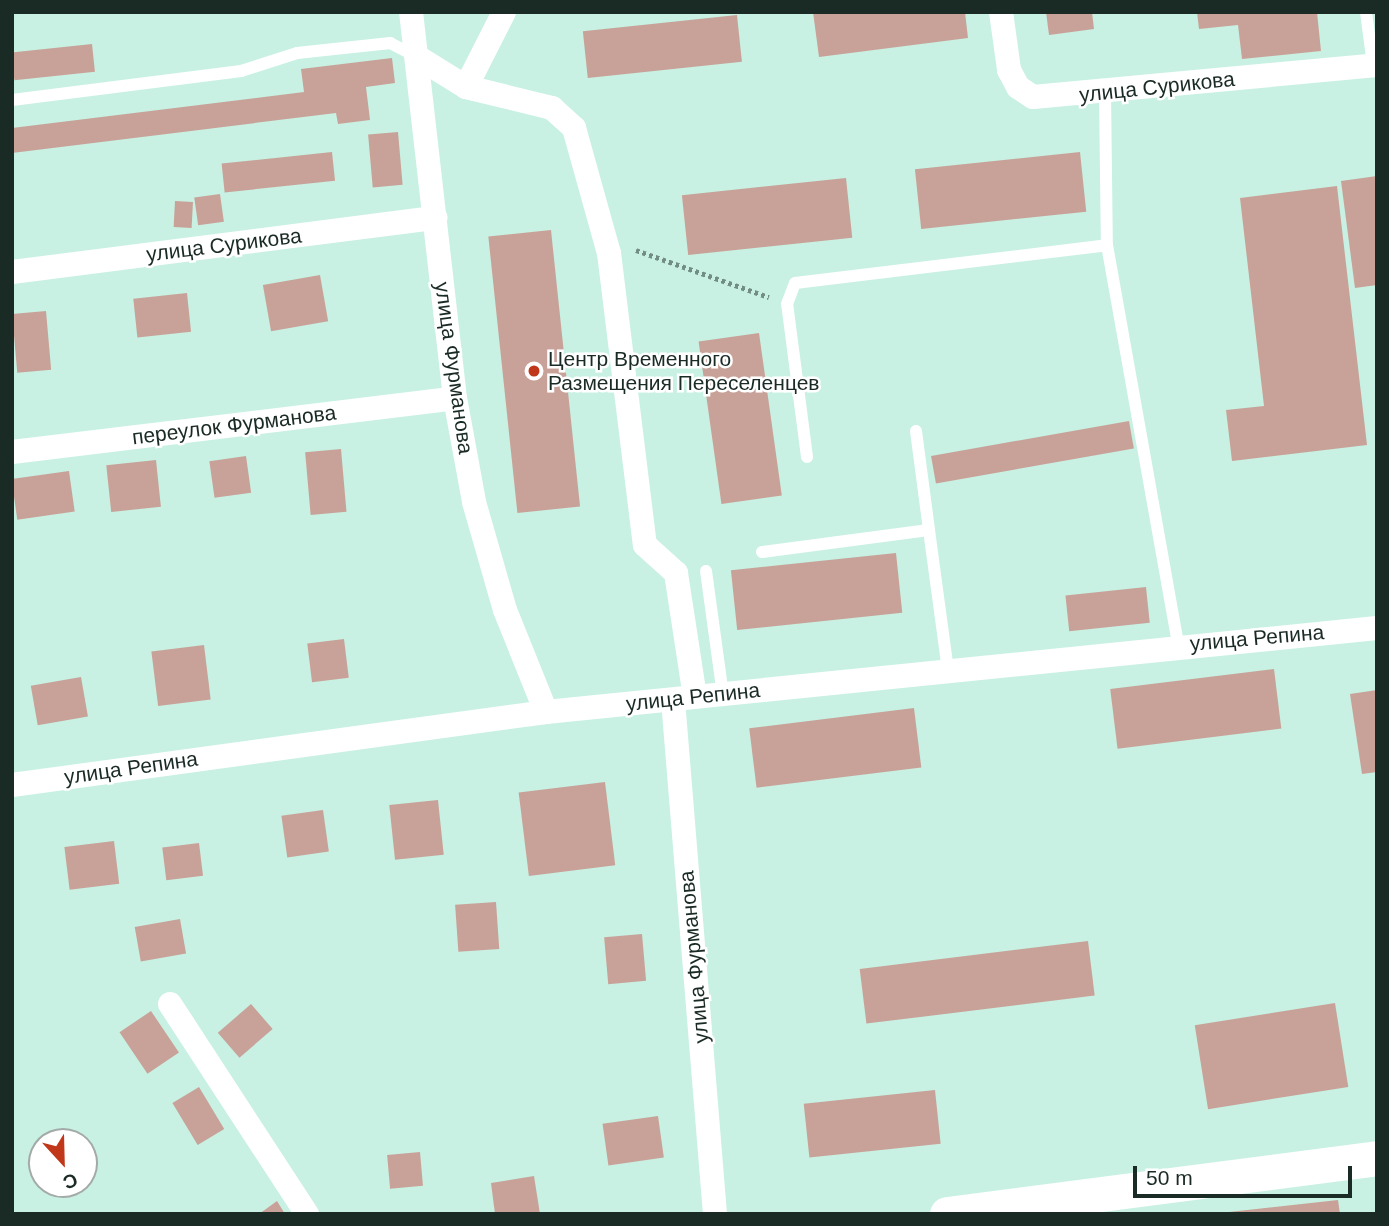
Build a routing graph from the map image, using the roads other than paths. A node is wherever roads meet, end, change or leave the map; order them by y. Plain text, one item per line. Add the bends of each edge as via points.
1 (411, 12) edge
2 (504, 12) edge
3 (1001, 12) edge
4 (1366, 12) edge
5 (419, 58) junction
6 (1375, 65) edge
7 (466, 88) junction
8 (1105, 92) junction
9 (12, 100) edge
10 (436, 218) junction
11 (1107, 245) junction
12 (12, 272) edge
13 (455, 398) junction
14 (916, 431) dead end
15 (12, 452) edge
16 (807, 457) dead end
17 (929, 530) junction
18 (762, 552) dead end
19 (706, 571) dead end
20 (1377, 628) edge
21 (1178, 645) junction
22 (948, 670) junction
23 (723, 695) junction
24 (684, 699) junction
25 (546, 712) junction
26 (12, 785) edge
27 (170, 1004) dead end
28 (1377, 1158) edge
29 (1087, 1205) edge
30 (1010, 1210) edge
31 (307, 1214) edge
32 (715, 1214) edge
33 (947, 1214) edge

1 - 5 street, улица Фурманова
2 - 7 street
3 - 8 street, улица Сурикова via 1009,70 1018,88 1033,97
4 - 6 lane
5 - 7 street
5 - 9 lane via 390,43 297,53 242,71
5 - 10 street, улица Фурманова
6 - 8 street, улица Сурикова
7 - 24 street, улица Фурманова via 566,117 609,253 645,545 676,573
8 - 11 lane
10 - 12 street, улица Сурикова
10 - 13 street, улица Фурманова
11 - 16 lane via 804,280 787,292
11 - 21 lane
13 - 15 street, переулок Фурманова
13 - 25 street, улица Фурманова via 474,502 505,610
14 - 17 lane
17 - 18 lane
17 - 22 lane
19 - 23 lane
20 - 21 street, улица Репина
21 - 22 street, улица Репина
22 - 23 street, улица Репина
23 - 24 street, улица Репина
24 - 25 street, улица Репина
24 - 32 street, улица Фурманова
25 - 26 street, улица Репина
27 - 31 street
28 - 29 street
29 - 30 street
30 - 33 street

